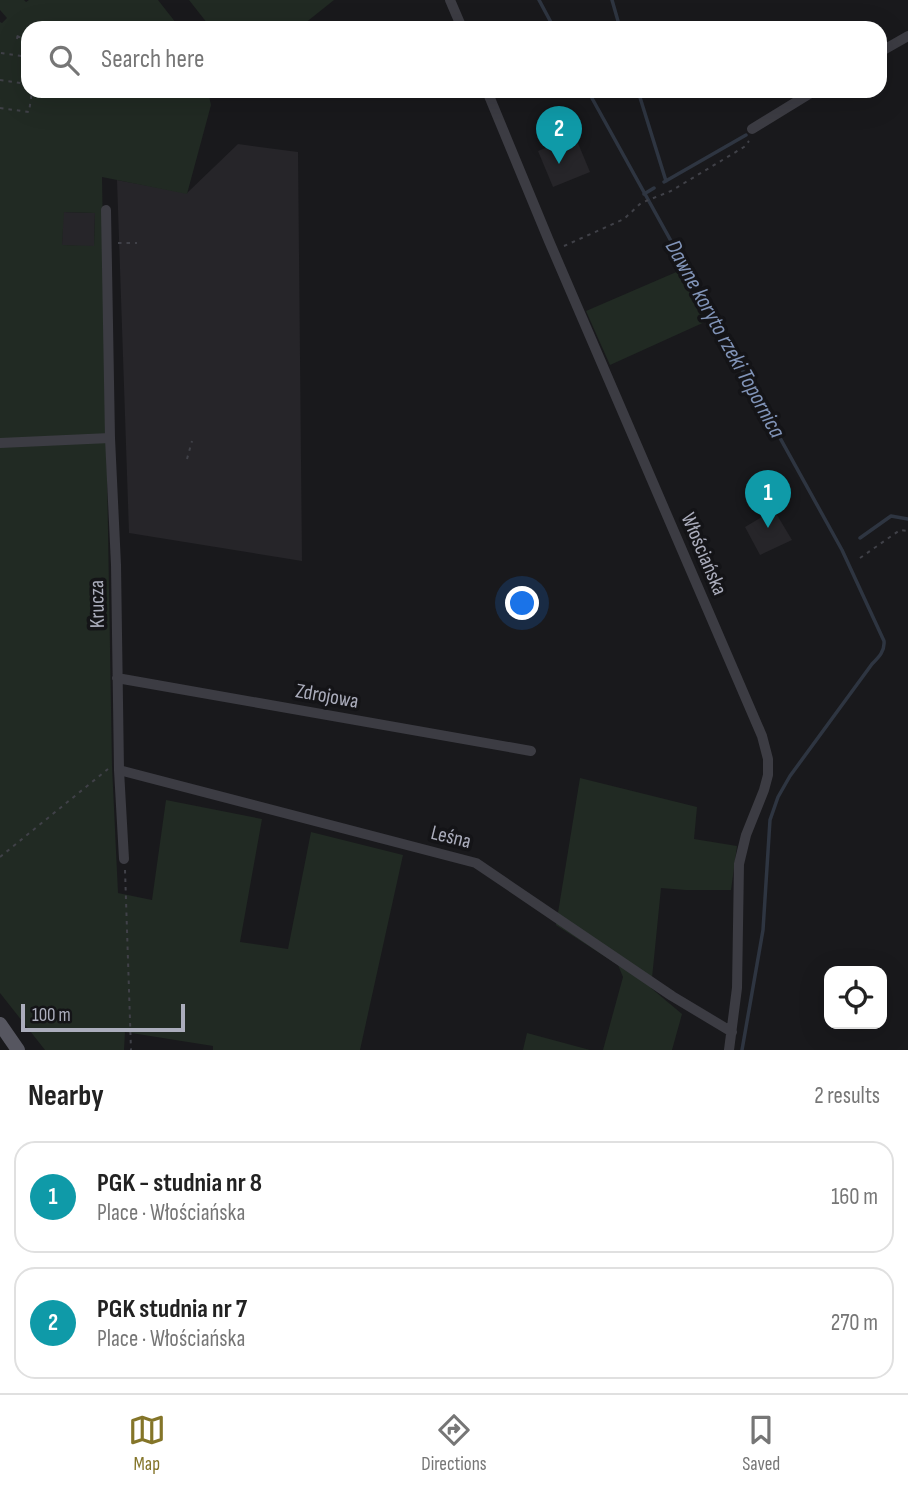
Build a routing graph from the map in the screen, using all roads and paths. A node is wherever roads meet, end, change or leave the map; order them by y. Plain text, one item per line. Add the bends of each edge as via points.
1 (450, 0) edge
2 (458, 21) edge
3 (18, 35) dead end
4 (908, 36) edge
5 (21, 37) edge
6 (887, 48) edge
7 (1, 53) edge
8 (21, 56) edge
9 (0, 80) edge
10 (21, 84) edge
11 (31, 98) edge
12 (491, 98) edge
13 (803, 98) edge
14 (0, 108) edge
15 (752, 129) joint
16 (106, 210) dead end
17 (137, 243) dead end
18 (106, 244) junction
19 (553, 251) junction
20 (110, 438) junction
21 (192, 441) dead end
22 (0, 443) edge
23 (187, 459) dead end
24 (908, 531) edge
25 (860, 558) dead end
26 (117, 678) junction
27 (531, 751) dead end
28 (116, 768) junction
29 (0, 856) edge
30 (124, 859) joint
31 (0, 1024) edge
32 (732, 1032) junction
33 (18, 1050) edge
34 (131, 1050) edge
35 (729, 1050) edge

1 - 2 street
3 - 5 path
4 - 6 street
7 - 8 path
9 - 10 path
11 - 14 path via 29,112
12 - 19 street, Włościańska
13 - 15 street
15 - 19 path via 744,147 671,191 641,203 624,219
16 - 18 street, Krucza
17 - 18 path
18 - 20 street, Krucza
19 - 32 street, Włościańska via 768,759 768,775 740,864
20 - 22 street
20 - 26 street, Krucza
21 - 23 path
24 - 25 path via 900,530
26 - 27 street, Zdrojowa
26 - 28 street, Krucza
28 - 29 path
28 - 30 street, Krucza
28 - 32 street, Leśna via 476,863
30 - 34 path
31 - 33 main road
32 - 35 street, Włościańska

